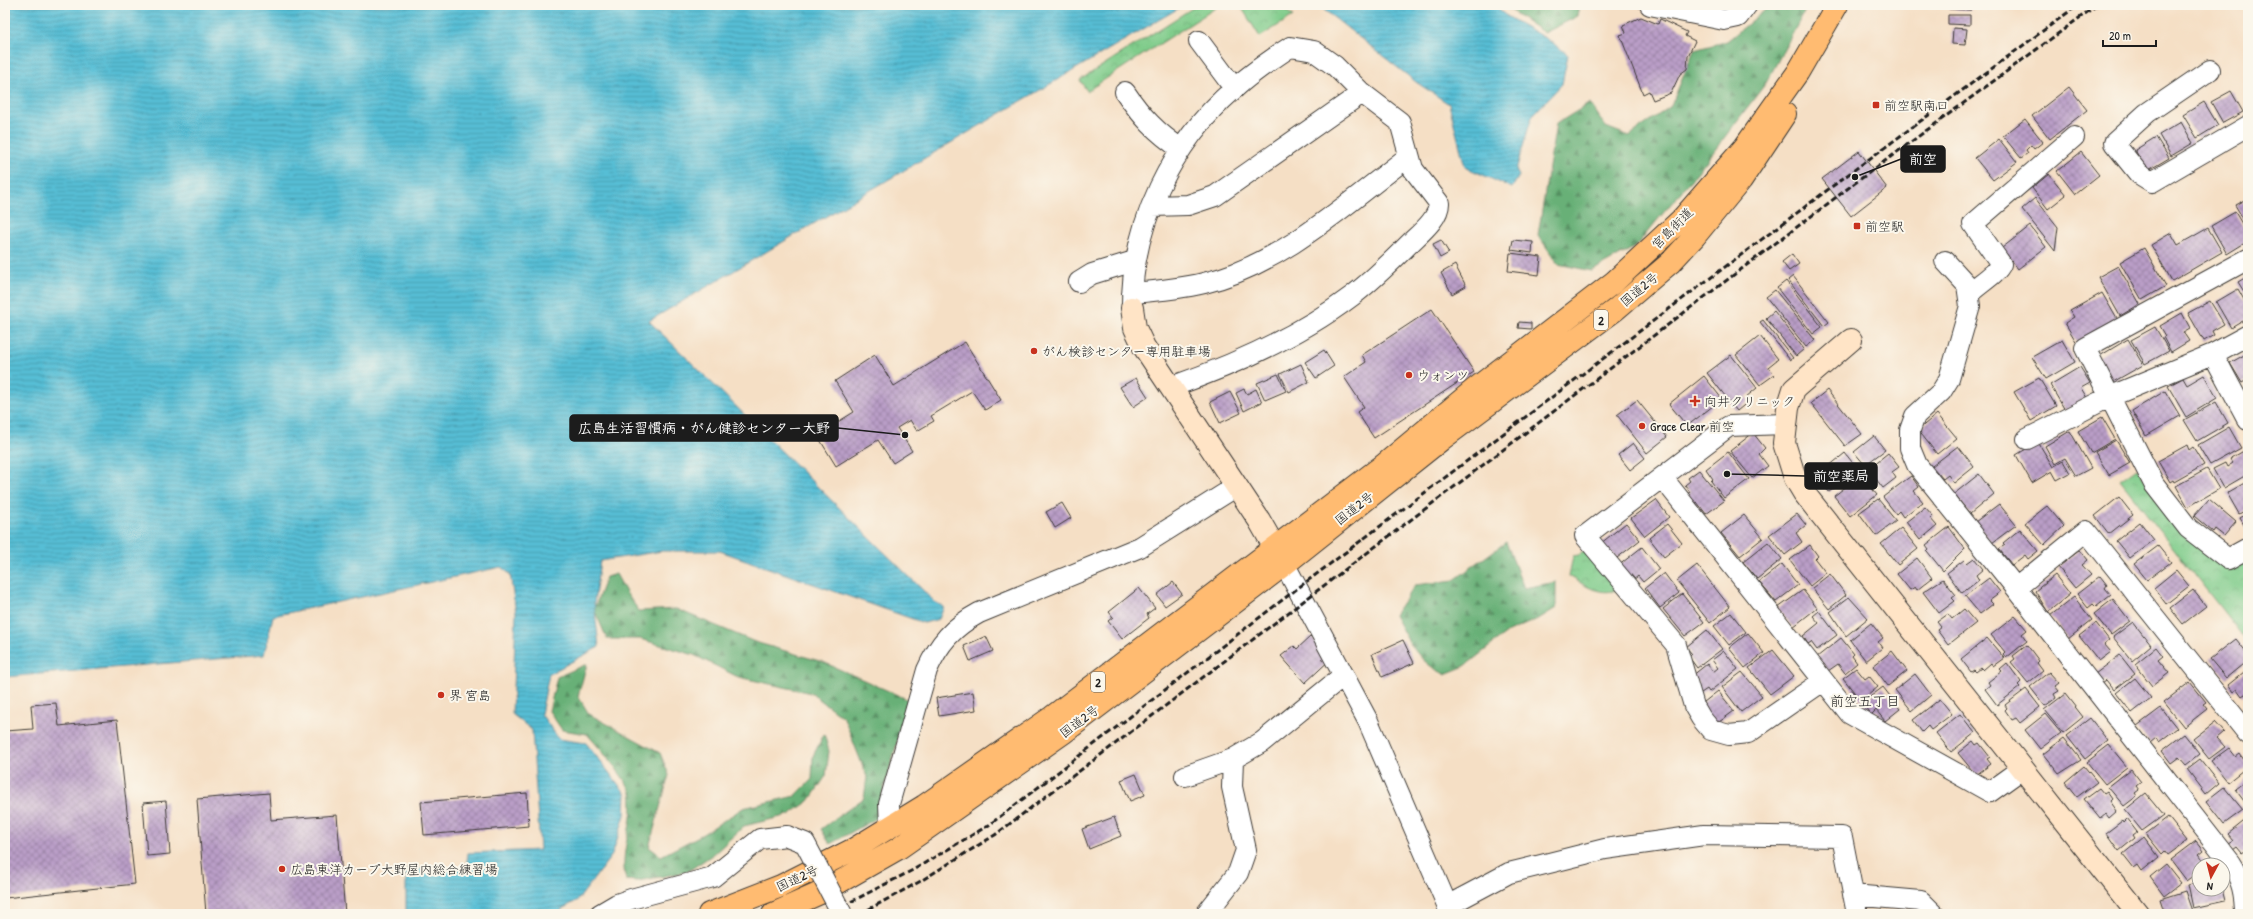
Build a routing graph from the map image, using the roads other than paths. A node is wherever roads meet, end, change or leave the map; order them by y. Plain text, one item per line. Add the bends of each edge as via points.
1 (1650, 5) edge
2 (1747, 5) edge
3 (1837, 5) edge
4 (1199, 41) dead end
5 (2210, 70) dead end
6 (1234, 88) junction
7 (1125, 92) dead end
8 (1362, 93) junction
9 (2248, 126) edge
10 (2074, 137) dead end
11 (1180, 149) junction
12 (1408, 157) junction
13 (1152, 206) junction
14 (2248, 259) edge
15 (1134, 261) junction
16 (1945, 261) dead end
17 (1079, 282) dead end
18 (1969, 294) junction
19 (1132, 300) junction
20 (2248, 336) edge
21 (1851, 340) dead end
22 (2213, 354) junction
23 (1171, 387) junction
24 (2109, 397) junction
25 (1457, 404) joint
26 (2248, 420) edge
27 (1785, 424) junction
28 (2027, 439) dead end
29 (1662, 477) junction
30 (1236, 486) junction
31 (2248, 548) edge
32 (1280, 556) junction
33 (2016, 588) junction
34 (1344, 675) junction
35 (1823, 681) junction
36 (2248, 734) edge
37 (1233, 760) junction
38 (2022, 769) junction
39 (1185, 776) dead end
40 (890, 828) junction
41 (1855, 904) edge
42 (1449, 910) edge
43 (600, 914) edge
44 (709, 914) edge
45 (773, 914) edge
46 (842, 914) edge
47 (1206, 914) edge
48 (1934, 914) edge
49 (2138, 914) edge
50 (2245, 914) edge

1 - 2 street via 1724,20 1738,17
3 - 25 highway, 宮島街道 / 2 via 1772,111 1744,148 1682,219 1614,282
3 - 32 highway, 国道2号 / 2 via 1776,130 1719,209 1670,262 1615,310 1448,434 1318,536
4 - 6 street
5 - 9 street via 2147,114 2114,143 2139,174 2152,182
6 - 8 street via 1290,47 1314,51 1335,66
6 - 11 street via 1206,116
7 - 11 street via 1140,115 1158,134
8 - 12 street via 1400,122 1407,141
8 - 13 street via 1215,196 1188,205
10 - 18 street via 1973,224 2001,264 1999,269
11 - 13 street
12 - 19 street via 1305,235 1274,255 1241,271 1206,283
12 - 23 street via 1413,169 1439,202 1439,210 1392,261 1352,296 1291,334 1215,372
13 - 15 street
14 - 24 street via 2085,348
15 - 17 street via 1092,274
15 - 19 street
16 - 18 street via 1967,285
18 - 33 street via 1970,306 1949,379 1941,392 1915,416 1910,430 1910,448 1917,465
19 - 23 street via 1139,338
20 - 22 street
21 - 27 street via 1794,389
22 - 24 street
22 - 26 street
23 - 30 street
24 - 28 street
24 - 31 street via 2154,484 2188,528 2228,558
25 - 32 highway, 国道2号 / 2
27 - 29 street via 1729,426
27 - 38 street via 1784,443 1795,478 1804,493
29 - 35 street
29 - 35 street via 1585,536 1676,645 1694,706 1701,718 1711,730 1730,735 1748,733
30 - 32 street
30 - 40 street via 1140,547 979,613 961,622 946,636 927,670 889,804
32 - 34 street
32 - 40 highway, 国道2号 / 2
32 - 45 highway, 国道2号 / 2 via 1063,733 936,823 860,872
33 - 36 street via 2086,531
33 - 50 street via 2231,863 2242,883
34 - 37 street via 1262,742
34 - 42 street via 1368,721
35 - 38 street via 1850,714 1990,792
37 - 39 street
37 - 47 street via 1232,787 1246,850 1238,873
38 - 49 street
40 - 44 highway, 国道2号 / 2 via 818,868
41 - 42 street via 1842,837 1704,835 1605,849 1509,873
41 - 48 street via 1921,901
43 - 46 street, bridge via 631,899 713,878 760,839 787,836 805,844

